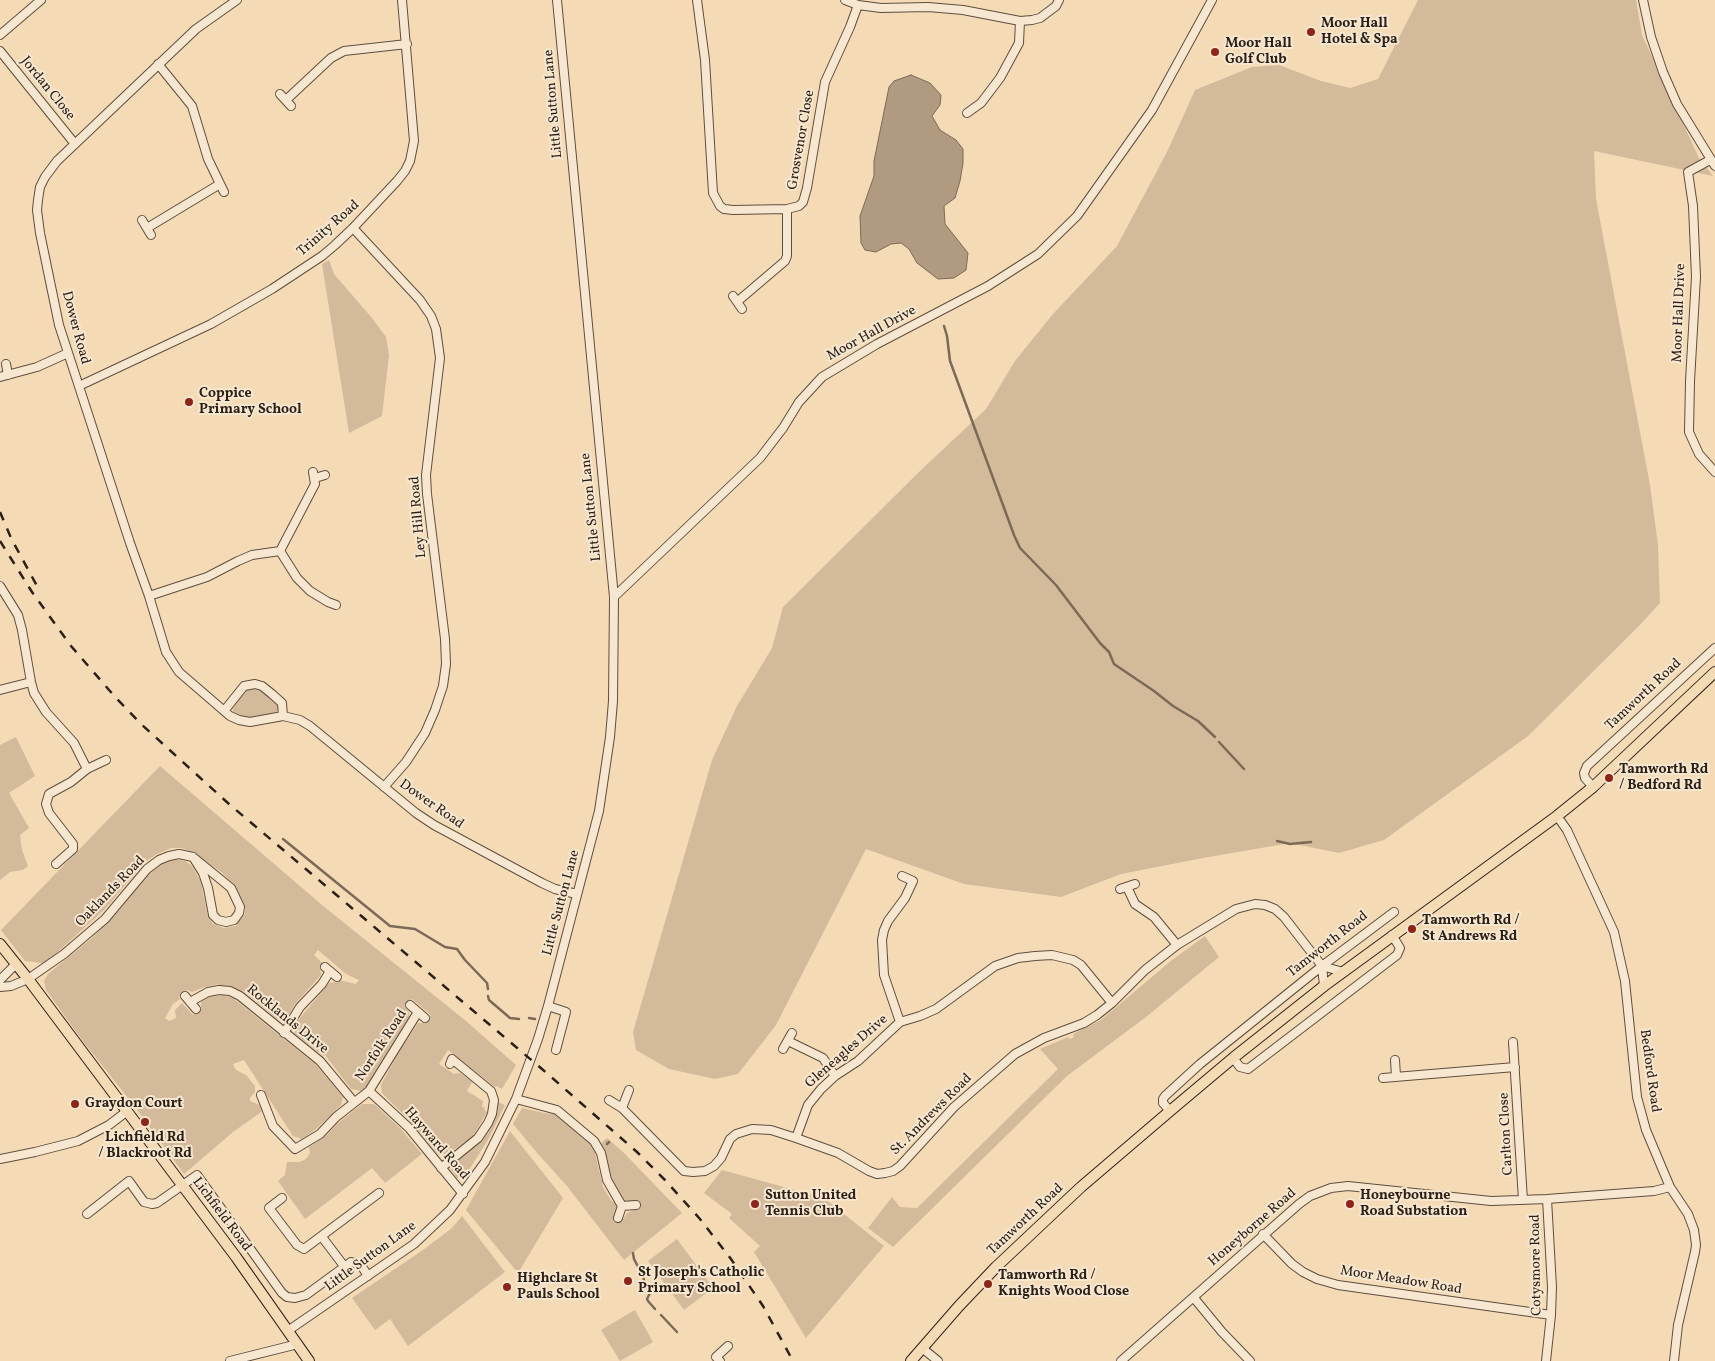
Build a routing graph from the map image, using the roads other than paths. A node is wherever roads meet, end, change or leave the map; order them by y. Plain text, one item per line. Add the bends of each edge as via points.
1 (41, 0) edge
2 (237, 0) edge
3 (402, 0) edge
4 (556, 0) edge
5 (697, 0) edge
6 (845, 0) edge
7 (1059, 0) edge
8 (1212, 0) edge
9 (1643, 0) edge
10 (930, 3) edge
11 (858, 5) junction
12 (1020, 21) junction
13 (0, 35) edge
14 (407, 44) junction
15 (0, 51) edge
16 (158, 64) junction
17 (286, 100) dead end
18 (967, 113) dead end
19 (75, 144) junction
20 (1713, 163) edge
21 (220, 184) junction
22 (224, 192) dead end
23 (787, 209) junction
24 (142, 220) dead end
25 (353, 228) junction
26 (738, 302) dead end
27 (68, 353) junction
28 (6, 364) dead end
29 (8, 375) junction
30 (0, 377) edge
31 (79, 386) junction
32 (1715, 472) edge
33 (325, 476) dead end
34 (280, 551) junction
35 (0, 586) edge
36 (149, 596) junction
37 (614, 597) junction
38 (330, 605) dead end
39 (1715, 648) edge
40 (1715, 672) edge
41 (31, 682) junction
42 (0, 690) edge
43 (224, 711) junction
44 (283, 716) junction
45 (106, 760) dead end
46 (87, 769) junction
47 (384, 787) junction
48 (1593, 787) junction
49 (1557, 816) junction
50 (193, 857) junction
51 (56, 864) dead end
52 (902, 876) dead end
53 (1135, 884) dead end
54 (577, 894) junction
55 (1378, 912) dead end
56 (1394, 912) dead end
57 (1384, 919) junction
58 (1392, 935) junction
59 (0, 944) edge
60 (1177, 945) junction
61 (15, 965) junction
62 (1322, 966) junction
63 (1342, 972) junction
64 (338, 977) dead end
65 (28, 979) junction
66 (0, 980) edge
67 (1324, 986) junction
68 (0, 987) edge
69 (1112, 1003) junction
70 (410, 1005) dead end
71 (548, 1006) junction
72 (196, 1009) dead end
73 (418, 1012) junction
74 (425, 1018) dead end
75 (900, 1022) junction
76 (284, 1032) junction
77 (1513, 1042) dead end
78 (783, 1048) dead end
79 (556, 1050) dead end
80 (1233, 1058) junction
81 (1395, 1060) dead end
82 (450, 1064) dead end
83 (1515, 1067) junction
84 (835, 1076) junction
85 (1396, 1076) junction
86 (1383, 1078) dead end
87 (629, 1090) dead end
88 (369, 1091) junction
89 (261, 1095) dead end
90 (516, 1099) junction
91 (609, 1100) dead end
92 (354, 1102) junction
93 (622, 1108) junction
94 (1170, 1111) junction
95 (126, 1112) junction
96 (796, 1138) junction
97 (0, 1159) edge
98 (441, 1168) junction
99 (181, 1185) junction
100 (1670, 1187) junction
101 (379, 1193) dead end
102 (463, 1194) junction
103 (282, 1198) dead end
104 (1547, 1199) junction
105 (1523, 1200) junction
106 (636, 1204) dead end
107 (622, 1206) junction
108 (87, 1214) dead end
109 (618, 1218) dead end
110 (1263, 1234) junction
111 (322, 1237) junction
112 (344, 1266) junction
113 (368, 1276) junction
114 (1194, 1298) junction
115 (1551, 1315) junction
116 (289, 1330) junction
117 (298, 1344) junction
118 (728, 1346) dead end
119 (922, 1348) junction
120 (230, 1361) edge
121 (309, 1361) edge
122 (720, 1361) edge
123 (911, 1361) edge
124 (938, 1361) edge
125 (1121, 1361) edge
126 (1250, 1361) edge
127 (1546, 1361) edge
128 (1674, 1361) edge

1 - 13 street
2 - 16 street, Dower Road via 196,29
3 - 14 street, Trinity Road
4 - 37 street, Little Sutton Lane
5 - 23 street, Grosvenor Close via 705,60 715,199 724,209
6 - 11 street
7 - 12 street via 1040,18
8 - 37 street, Moor Hall Drive via 1152,110 1077,216 1038,254 988,286 822,377 799,402 760,458
9 - 20 street via 1663,72 1677,104
10 - 11 street via 881,8
10 - 12 street
11 - 23 street, Grosvenor Close via 825,82 806,195 799,206
12 - 18 street via 1019,43 1000,78 981,103
14 - 17 street via 344,51 331,58
14 - 25 street, Trinity Road via 413,150 405,171
15 - 19 street, Jordan Close
16 - 19 street, Dower Road
16 - 21 street via 192,106 208,159
19 - 27 street, Dower Road via 45,177 40,187 37,210 59,325
20 - 32 street, Moor Hall Drive via 1688,172 1696,277 1690,432 1699,454
21 - 22 street
21 - 24 street via 149,231
23 - 26 street via 785,261
25 - 31 street, Trinity Road via 322,256 242,307
25 - 47 street, Ley Hill Road via 431,316 440,358 426,475 446,639 446,664 440,694 425,732 406,762
27 - 29 street
27 - 31 street, Dower Road
28 - 29 street
29 - 30 street
31 - 36 street, Dower Road
33 - 34 street via 314,475 315,484
34 - 36 street via 252,555 207,577
34 - 38 street via 297,578
35 - 41 street via 18,615
36 - 43 street, Dower Road via 171,662
37 - 54 street, Little Sutton Lane via 610,737 599,811
39 - 48 street, Tamworth Road via 1587,766 1585,778
40 - 48 main road, Tamworth Road
41 - 42 street
41 - 46 street via 39,703 74,743
43 - 44 street, Dower Road via 238,720 250,722
43 - 44 street via 244,686 255,684 282,703
44 - 47 street, Dower Road via 310,726
45 - 46 street
46 - 51 street via 71,782 52,790 47,798 49,813 73,844 73,849
47 - 54 street, Dower Road via 422,817 473,848 542,884
48 - 49 main road, Tamworth Road
49 - 58 main road, Tamworth Road
49 - 100 street, Bedford Road via 1567,830 1614,932 1625,981 1637,1097 1646,1130
50 - 50 street via 231,888 240,907 234,920 226,922 213,915 203,873
50 - 65 street, Oaklands Road via 179,854 159,860 84,938
52 - 75 street via 913,881 888,921 882,940 884,975
53 - 60 street via 1123,888 1135,904 1154,917
54 - 71 street, Little Sutton Lane
55 - 57 street, Tamworth Road
56 - 57 street, Tamworth Road
57 - 62 street, Tamworth Road
58 - 63 main road, Tamworth Road
58 - 80 street via 1400,948 1398,955 1248,1069 1240,1067
59 - 61 main road, Lichfield Road
60 - 62 street, St. Andrews Road via 1236,909 1265,905 1284,917
60 - 69 street, St. Andrews Road via 1145,970
61 - 65 main road, Lichfield Road
61 - 66 street
62 - 63 street
62 - 67 street
62 - 94 street, Tamworth Road via 1165,1096 1163,1103
63 - 67 main road, Tamworth Road
64 - 76 street via 328,969 322,984 300,1007
65 - 68 street, Oaklands Road
65 - 95 main road, Lichfield Road
67 - 80 main road, Tamworth Road
69 - 75 street, Gleneagles Drive via 1081,965 1073,960 1052,955 1035,956 995,966 936,1009
69 - 96 street, St. Andrews Road via 1084,1022 1015,1054 954,1107 893,1171 876,1174 838,1152
70 - 73 street, Norfolk Road
71 - 79 street via 566,1012
71 - 90 street, Little Sutton Lane
72 - 76 street, Rocklands Drive via 188,999 219,990 230,992 240,996
73 - 74 street, Norfolk Road
73 - 88 street, Norfolk Road
75 - 84 street, Gleneagles Drive via 865,1055
76 - 92 street, Rocklands Drive via 320,1061
77 - 83 street, Carlton Close
78 - 84 street via 790,1037 823,1058
80 - 94 main road, Tamworth Road
81 - 85 street
82 - 98 street via 452,1059 491,1091 494,1100 490,1119 478,1138
83 - 85 street
83 - 105 street, Carlton Close
84 - 96 street, Gleneagles Drive via 808,1105
85 - 86 street
87 - 93 street
88 - 92 street, Norfolk Road
88 - 98 street, Hayward Road via 409,1128
89 - 92 street, Norfolk Road via 273,1126 295,1149 320,1134
90 - 102 street, Little Sutton Lane via 485,1162
90 - 107 street via 557,1110 594,1141 601,1153 607,1180
91 - 93 street, St. Andrews Road
93 - 96 street, St. Andrews Road via 677,1164 693,1172 714,1166 730,1139 744,1130 771,1130
94 - 119 main road, Tamworth Road via 1081,1187 996,1267
95 - 97 street via 78,1141
95 - 99 main road, Lichfield Road
98 - 102 street, Hayward Road
99 - 108 street via 152,1204 144,1202 129,1181
99 - 112 street via 197,1175 287,1297 306,1295
99 - 116 main road, Lichfield Road
100 - 104 street, Honeyborne Road
100 - 128 street, Bedford Road via 1692,1222 1696,1245 1678,1325
101 - 111 street
102 - 113 street, Little Sutton Lane via 414,1244
103 - 111 street via 269,1208 297,1245 304,1249
104 - 105 street, Honeyborne Road
104 - 115 street, Cotysmore Road
105 - 110 street, Honeyborne Road via 1491,1201 1348,1186 1331,1188 1310,1196
106 - 107 street
107 - 109 street
110 - 114 street, Honeyborne Road
110 - 115 street, Moor Meadow Road via 1303,1272 1338,1285
111 - 112 street
112 - 113 street via 356,1262
113 - 116 street, Little Sutton Lane
114 - 125 street, Honeyborne Road
114 - 126 street
115 - 127 street, Cotysmore Road
116 - 117 main road, Lichfield Road
117 - 120 street
117 - 121 main road, Lichfield Road
118 - 122 street via 716,1357
119 - 123 main road, Tamworth Road
119 - 124 street

